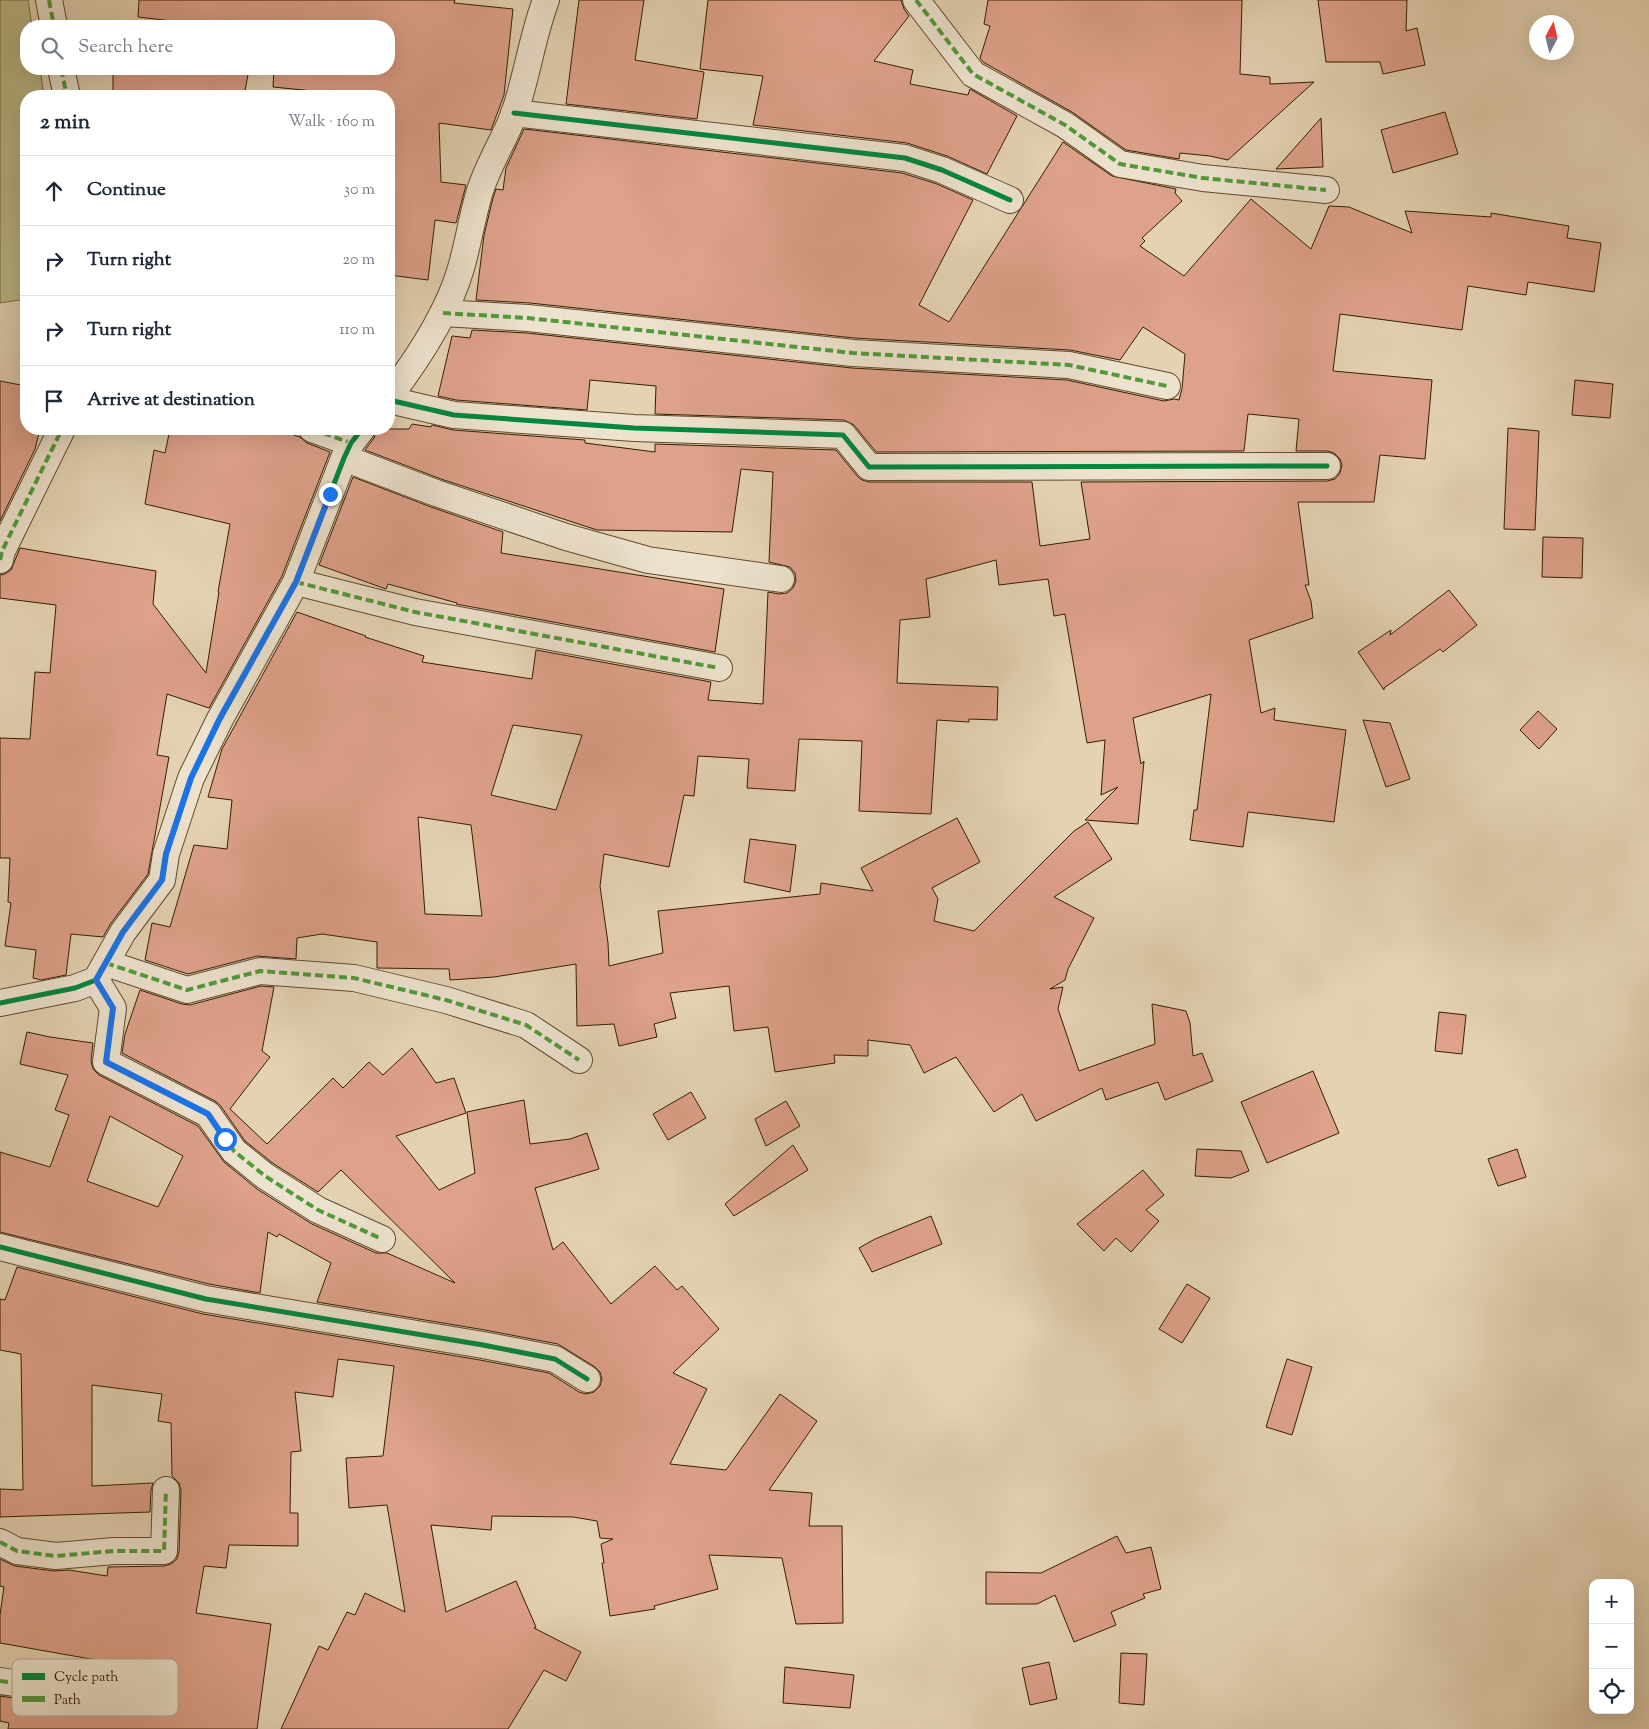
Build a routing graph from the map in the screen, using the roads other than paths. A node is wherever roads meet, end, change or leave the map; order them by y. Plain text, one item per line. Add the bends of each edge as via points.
1 (49, 0) edge
2 (546, 0) edge
3 (916, 0) edge
4 (53, 20) edge
5 (62, 75) edge
6 (66, 90) edge
7 (514, 113) junction
8 (1326, 190) dead end
9 (1010, 200) dead end
10 (443, 313) junction
11 (1167, 386) dead end
12 (395, 390) edge
13 (395, 401) edge
14 (59, 435) edge
15 (329, 435) edge
16 (352, 443) edge
17 (1327, 466) dead end
18 (0, 560) edge
19 (781, 579) dead end
20 (296, 582) junction
21 (719, 668) dead end
22 (101, 972) junction
23 (0, 1003) edge
24 (579, 1060) dead end
25 (382, 1239) dead end
26 (0, 1247) edge
27 (586, 1379) dead end
28 (166, 1490) dead end
29 (0, 1542) edge

1 - 4 street
2 - 7 street
3 - 8 street via 973,74 1065,125 1120,164 1203,178
5 - 6 street
7 - 9 street via 905,158 942,170
7 - 10 street via 479,193 461,269
10 - 11 street via 548,320 853,353 1069,364
10 - 12 street
13 - 17 street via 454,416 634,428 843,435 869,468
14 - 18 street
15 - 16 street
16 - 19 street via 436,493 557,533 648,560
16 - 20 street
20 - 21 street via 415,612
20 - 22 street via 220,718 191,778 166,854 162,880 123,932
22 - 23 street via 75,988
22 - 24 street via 187,990 260,971 354,978 446,1000 526,1025
22 - 25 street via 113,1008 106,1062 208,1114 234,1151 265,1176 318,1210
26 - 27 street via 206,1299 555,1359
28 - 29 street via 164,1551 56,1556 17,1551

